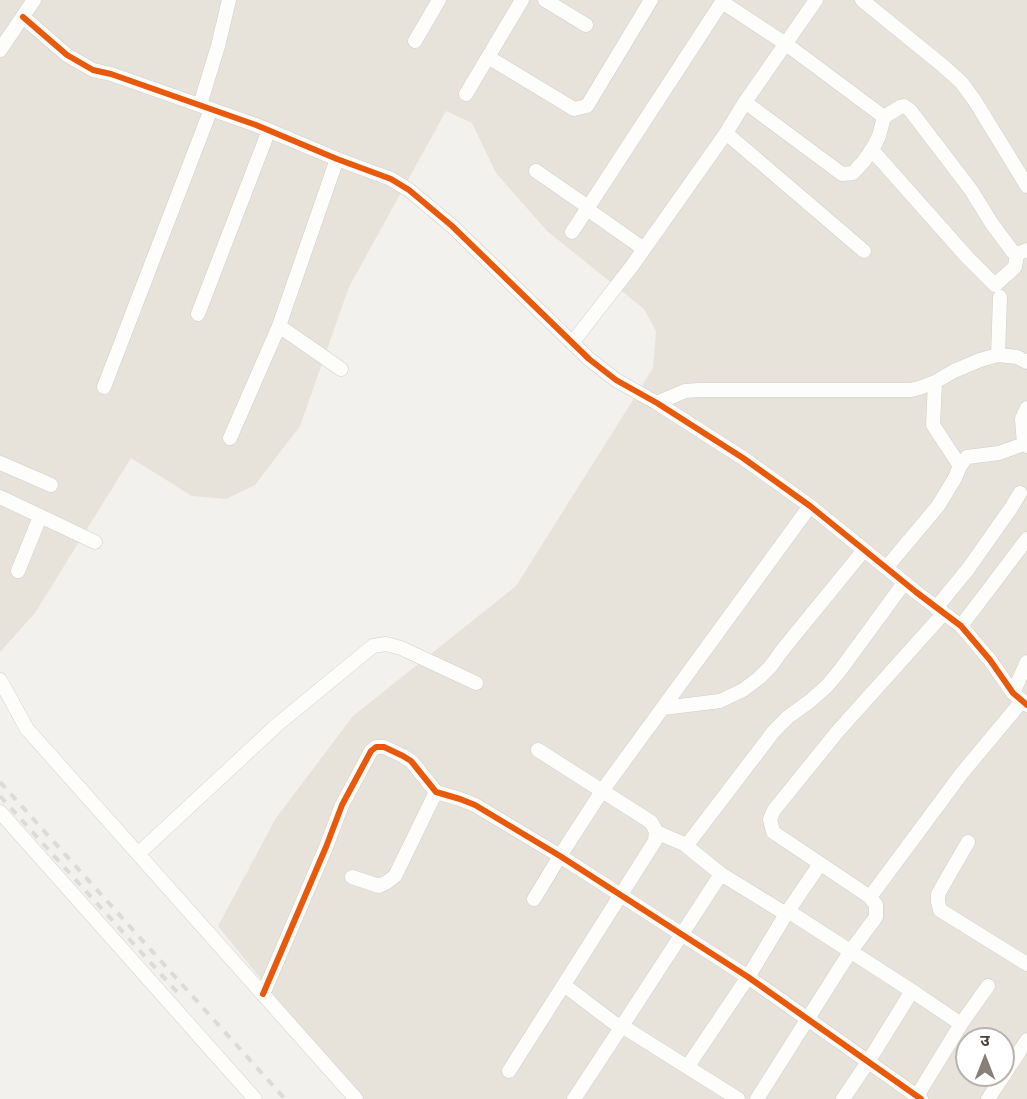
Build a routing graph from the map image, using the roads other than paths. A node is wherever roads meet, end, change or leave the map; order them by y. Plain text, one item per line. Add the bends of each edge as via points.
1 (34, 0) edge
2 (229, 0) edge
3 (439, 0) edge
4 (522, 0) edge
5 (545, 0) edge
6 (651, 0) edge
7 (816, 0) edge
8 (862, 0) edge
9 (722, 1) edge
10 (22, 17) junction
11 (586, 25) dead end
12 (415, 41) dead end
13 (786, 44) junction
14 (0, 50) edge
15 (488, 57) junction
16 (466, 94) dead end
17 (745, 102) junction
18 (206, 107) junction
19 (884, 117) junction
20 (269, 130) junction
21 (726, 133) junction
22 (872, 150) junction
23 (338, 159) junction
24 (537, 171) dead end
25 (1027, 186) edge
26 (588, 208) junction
27 (572, 232) dead end
28 (644, 249) junction
29 (864, 251) dead end
30 (1022, 252) edge
31 (1000, 297) dead end
32 (198, 314) dead end
33 (279, 326) junction
34 (572, 344) junction
35 (998, 355) junction
36 (1027, 362) edge
37 (341, 369) dead end
38 (935, 382) junction
39 (104, 387) dead end
40 (657, 403) junction
41 (1027, 408) edge
42 (230, 438) dead end
43 (1025, 445) edge
44 (0, 463) edge
45 (960, 466) junction
46 (51, 484) dead end
47 (1020, 493) dead end
48 (0, 497) edge
49 (810, 506) junction
50 (40, 517) junction
51 (1027, 540) edge
52 (95, 542) dead end
53 (864, 550) junction
54 (886, 568) junction
55 (18, 571) dead end
56 (904, 583) junction
57 (940, 611) junction
58 (961, 626) junction
59 (1027, 662) edge
60 (0, 680) edge
61 (476, 683) dead end
62 (1021, 700) edge
63 (663, 708) junction
64 (538, 750) dead end
65 (602, 791) junction
66 (436, 792) junction
67 (0, 812) edge
68 (656, 832) junction
69 (690, 841) dead end
70 (968, 842) dead end
71 (138, 854) junction
72 (560, 856) junction
73 (820, 864) junction
74 (721, 874) junction
75 (352, 878) dead end
76 (622, 896) junction
77 (870, 897) junction
78 (534, 899) dead end
79 (787, 912) junction
80 (682, 935) junction
81 (850, 952) junction
82 (1027, 964) edge
83 (747, 977) junction
84 (564, 985) junction
85 (988, 986) dead end
86 (912, 991) junction
87 (263, 994) junction
88 (808, 1020) junction
89 (961, 1024) junction
90 (622, 1026) junction
91 (1027, 1041) edge
92 (868, 1062) junction
93 (688, 1066) junction
94 (509, 1071) dead end
95 (919, 1098) edge
96 (255, 1099) edge
97 (356, 1099) edge
98 (574, 1099) edge
99 (738, 1099) edge
100 (757, 1099) edge
101 (843, 1099) edge
102 (988, 1099) edge

1 - 10 street
2 - 18 street
3 - 12 street
4 - 15 street
5 - 11 street
6 - 15 street via 587,106 574,109
7 - 13 street
8 - 25 street via 961,82
9 - 13 street
9 - 26 street
10 - 14 street
10 - 18 street via 86,66
13 - 17 street
13 - 19 street
15 - 16 street
17 - 21 street
17 - 22 street via 842,174 854,173
18 - 20 street
18 - 39 street
19 - 22 street
19 - 30 street via 900,107 910,110 1013,252
20 - 23 street
20 - 32 street
21 - 28 street
21 - 29 street
22 - 30 street via 995,285 1016,267
23 - 33 street
23 - 34 street via 409,190 452,226
24 - 26 street
26 - 27 street
26 - 28 street
28 - 34 street
31 - 35 street
33 - 37 street
33 - 42 street
34 - 40 street via 616,380
35 - 36 street
35 - 38 street via 954,370
38 - 40 street via 911,390 685,391
38 - 45 street via 933,425
40 - 49 street
41 - 43 street via 1022,419
43 - 45 street via 968,457
44 - 46 street
45 - 54 street via 938,506
47 - 57 street
48 - 50 street
49 - 53 street
49 - 63 street
50 - 52 street
50 - 55 street
51 - 58 street
53 - 54 street
53 - 63 street via 759,678 720,701
54 - 56 street
56 - 57 street
56 - 69 street via 834,677 774,731
57 - 58 street
57 - 73 street via 774,810 773,832
58 - 62 street
59 - 62 street
60 - 71 street via 27,729
61 - 71 street via 401,648 373,646 278,724
62 - 77 street via 962,772
63 - 65 street
64 - 65 street
65 - 68 street via 651,822
65 - 72 street
66 - 72 street via 475,805
66 - 75 street via 395,876 378,886
66 - 87 street via 411,761 384,747 371,751 342,805
67 - 96 street
68 - 74 street via 684,844
68 - 76 street via 655,841
70 - 82 street via 938,894 940,910
71 - 87 street
72 - 76 street
72 - 78 street
73 - 77 street
73 - 79 street
74 - 79 street
74 - 80 street
76 - 80 street
76 - 84 street
77 - 81 street via 876,905 876,917
79 - 81 street
79 - 83 street
80 - 83 street
80 - 90 street
81 - 86 street
81 - 88 street
83 - 88 street
83 - 93 street
84 - 90 street
84 - 94 street
85 - 89 street
86 - 89 street
86 - 92 street
87 - 97 street
88 - 92 street
88 - 100 street
89 - 95 street
90 - 93 street
90 - 98 street
91 - 102 street
92 - 95 street
92 - 101 street
93 - 99 street

